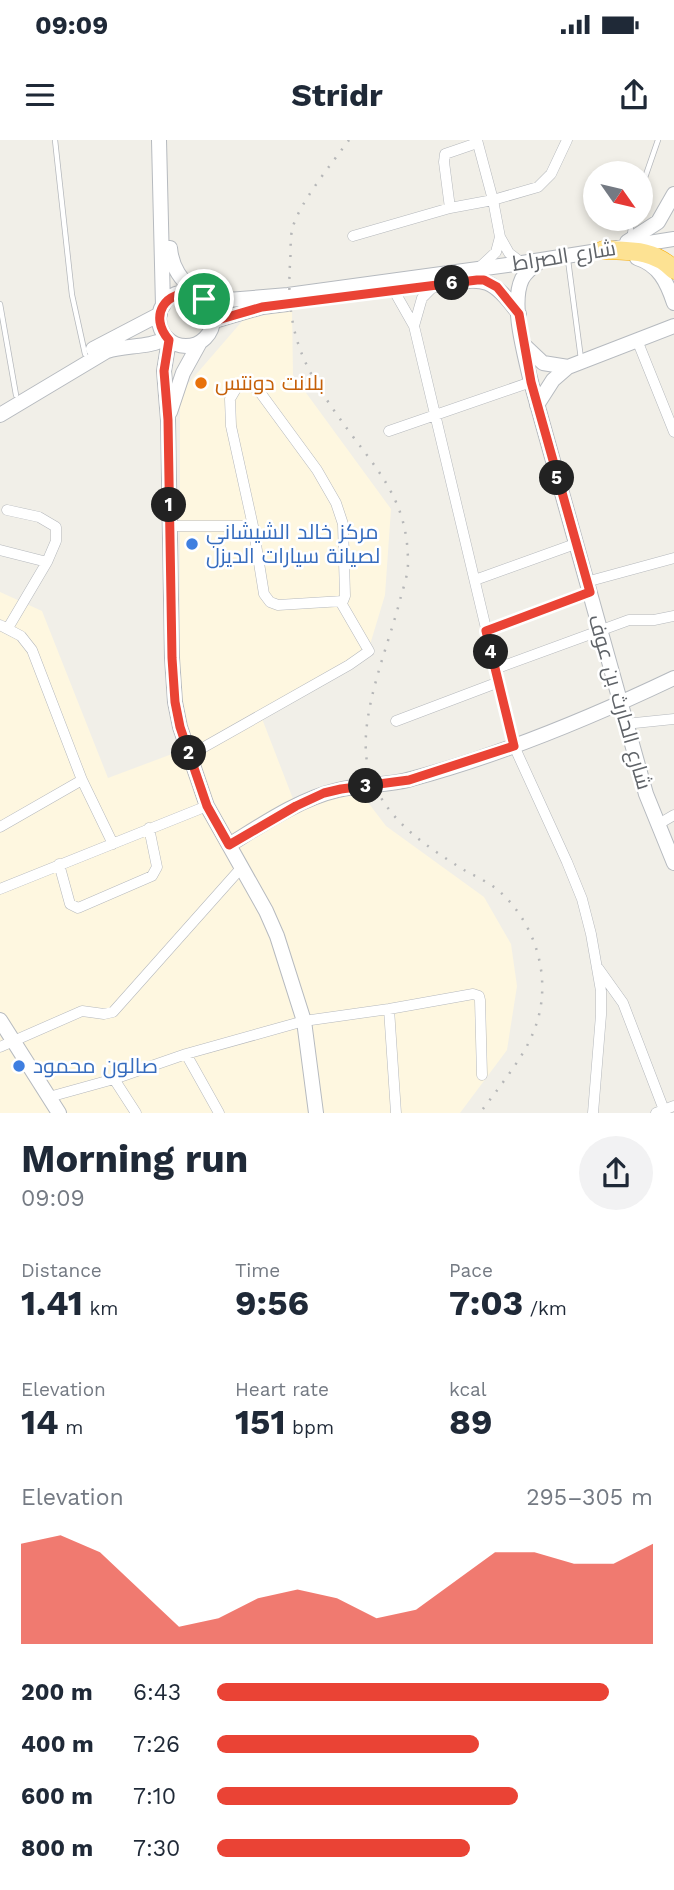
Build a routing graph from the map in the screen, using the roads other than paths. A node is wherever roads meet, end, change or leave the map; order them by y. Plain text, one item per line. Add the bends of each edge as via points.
1 (55, 140) edge
2 (159, 140) edge
3 (166, 140) edge
4 (567, 140) edge
5 (658, 140) edge
6 (477, 141) edge
7 (651, 161) edge
8 (674, 194) edge
9 (493, 200) junction
10 (450, 208) junction
11 (623, 231) edge
12 (353, 236) dead end
13 (500, 237) junction
14 (674, 239) edge
15 (610, 248) junction
16 (567, 256) junction
17 (542, 260) junction
18 (522, 264) junction
19 (477, 270) junction
20 (674, 270) edge
21 (435, 285) junction
22 (393, 289) junction
23 (200, 296) junction
24 (674, 303) edge
25 (0, 304) edge
26 (161, 310) junction
27 (519, 314) junction
28 (214, 321) junction
29 (674, 325) edge
30 (414, 326) junction
31 (167, 339) junction
32 (638, 340) junction
33 (199, 344) junction
34 (523, 345) junction
35 (85, 354) junction
36 (575, 365) junction
37 (531, 382) junction
38 (16, 396) junction
39 (0, 405) edge
40 (537, 405) junction
41 (0, 415) edge
42 (437, 416) junction
43 (168, 420) junction
44 (388, 431) dead end
45 (674, 432) edge
46 (7, 510) dead end
47 (169, 526) junction
48 (253, 526) junction
49 (575, 544) junction
50 (0, 550) edge
51 (674, 558) edge
52 (47, 562) junction
53 (475, 580) junction
54 (588, 587) junction
55 (340, 601) junction
56 (674, 615) edge
57 (4, 626) edge
58 (486, 631) junction
59 (599, 631) junction
60 (495, 669) junction
61 (674, 678) edge
62 (499, 682) junction
63 (620, 704) junction
64 (674, 719) edge
65 (396, 721) dead end
66 (625, 724) junction
67 (514, 746) junction
68 (190, 755) junction
69 (82, 779) junction
70 (207, 806) junction
71 (674, 816) edge
72 (657, 825) junction
73 (0, 827) edge
74 (149, 828) junction
75 (113, 844) junction
76 (229, 845) junction
77 (674, 863) edge
78 (59, 864) junction
79 (242, 867) junction
80 (0, 889) edge
81 (597, 965) junction
82 (389, 1010) junction
83 (0, 1020) edge
84 (304, 1021) junction
85 (7, 1044) edge
86 (186, 1054) junction
87 (482, 1075) dead end
88 (114, 1079) junction
89 (49, 1097) junction
90 (665, 1110) edge
91 (59, 1113) edge
92 (135, 1113) edge
93 (219, 1113) edge
94 (316, 1113) edge
95 (396, 1113) edge
96 (593, 1113) edge

1 - 35 lane via 72,295
2 - 26 street
3 - 23 street via 172,264
4 - 9 street via 546,181
5 - 7 lane
6 - 9 street
6 - 10 street via 445,154
8 - 15 street via 658,222
9 - 10 street
9 - 13 street
10 - 12 street
11 - 15 lane
13 - 18 street
13 - 19 street via 496,252
14 - 15 street, شارع الصراط
15 - 16 street, شارع الصراط
15 - 20 highway via 656,256
15 - 24 street via 650,264 663,278
16 - 17 street, شارع الصراط
16 - 36 lane
17 - 18 street, شارع الصراط
17 - 27 street, شارع الحارث بن عوف via 521,282
18 - 19 street, شارع الصراط
19 - 23 street, شارع الصراط via 288,295 228,300
21 - 22 street, شارع الصراط
21 - 27 street, شارع الصراط via 484,280 504,294
21 - 30 street via 422,298
22 - 28 street, شارع الصراط via 262,307
22 - 30 street
23 - 26 street via 177,294
23 - 28 street
25 - 38 lane
26 - 31 street via 161,331
26 - 35 street
27 - 34 street, شارع الحارث بن عوف
28 - 33 street
29 - 32 street
30 - 42 street
31 - 33 street via 181,346
31 - 41 street via 107,351
31 - 43 street
32 - 36 street
32 - 45 street
33 - 43 street via 183,373
34 - 36 street via 543,363
34 - 37 street, شارع الحارث بن عوف
35 - 38 street
36 - 40 street via 553,380
37 - 40 street, شارع الحارث بن عوف
37 - 42 street
38 - 39 street
40 - 49 street, شارع الحارث بن عوف
42 - 44 street
42 - 53 street
43 - 47 street
46 - 52 street via 39,517 56,527
47 - 48 street
47 - 68 street via 175,702
48 - 55 street via 264,594 270,602
48 - 55 street via 229,409 232,393 245,384 262,395 336,503 344,536 345,596
49 - 53 street
49 - 54 street, شارع الحارث بن عوف
50 - 52 street
51 - 54 street
52 - 57 street
53 - 58 street
54 - 58 street
54 - 59 street, شارع الحارث بن عوف
55 - 68 street via 369,651
56 - 59 street via 629,620
57 - 69 street via 22,636 32,650
58 - 60 street
59 - 60 street
59 - 63 street, شارع الحارث بن عوف
60 - 62 street
61 - 63 street
62 - 65 street
62 - 67 street
63 - 66 street, شارع الحارث بن عوف
63 - 67 street
64 - 66 street
66 - 72 street, شارع الحارث بن عوف
67 - 76 street via 409,780 324,793
67 - 81 street via 582,899
68 - 70 street
69 - 73 street
69 - 75 street
70 - 74 street
70 - 76 street
71 - 72 street
72 - 77 street, شارع الحارث بن عوف
74 - 75 street
74 - 78 street via 157,867 152,876 78,908 71,904
75 - 78 street
76 - 79 street
78 - 80 street
79 - 84 street via 277,936
79 - 85 street via 113,1012 82,1011
81 - 90 street via 622,1003
81 - 96 street via 601,1015
82 - 84 street
82 - 87 street via 476,994 480,1000
82 - 95 street
83 - 85 street
84 - 86 street
84 - 94 street
85 - 89 street
86 - 88 street
86 - 93 street
88 - 89 street
88 - 92 street
89 - 91 street

